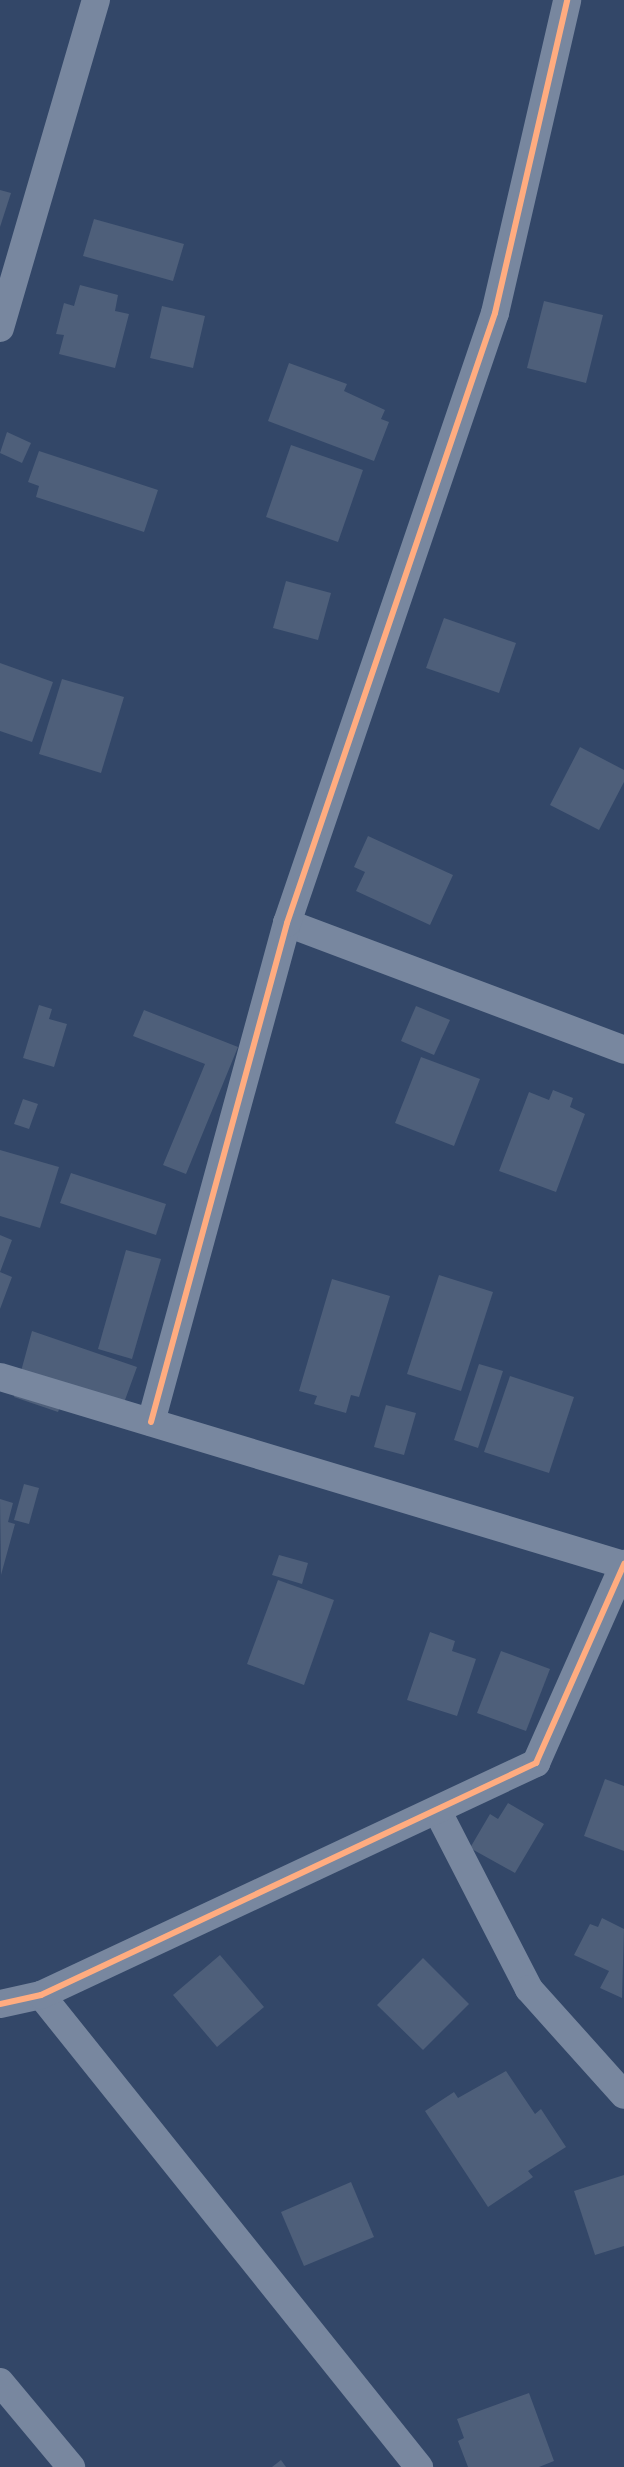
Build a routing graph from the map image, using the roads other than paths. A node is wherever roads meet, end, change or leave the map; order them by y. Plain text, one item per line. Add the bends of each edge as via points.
1 (96, 0) edge
2 (567, 0) edge
3 (0, 328) edge
4 (287, 923) junction
5 (624, 1050) edge
6 (0, 1377) edge
7 (151, 1422) junction
8 (623, 1565) edge
9 (437, 1810) junction
10 (41, 1995) junction
11 (0, 2004) edge
12 (624, 2095) edge
13 (0, 2382) edge
14 (71, 2467) edge
15 (419, 2467) edge

1 - 3 street
2 - 4 street via 495,313
4 - 5 street
4 - 7 street
6 - 7 street
7 - 8 street
8 - 9 street via 536,1763
9 - 10 street
9 - 12 street via 529,1989
10 - 11 street
10 - 15 street
13 - 14 street

